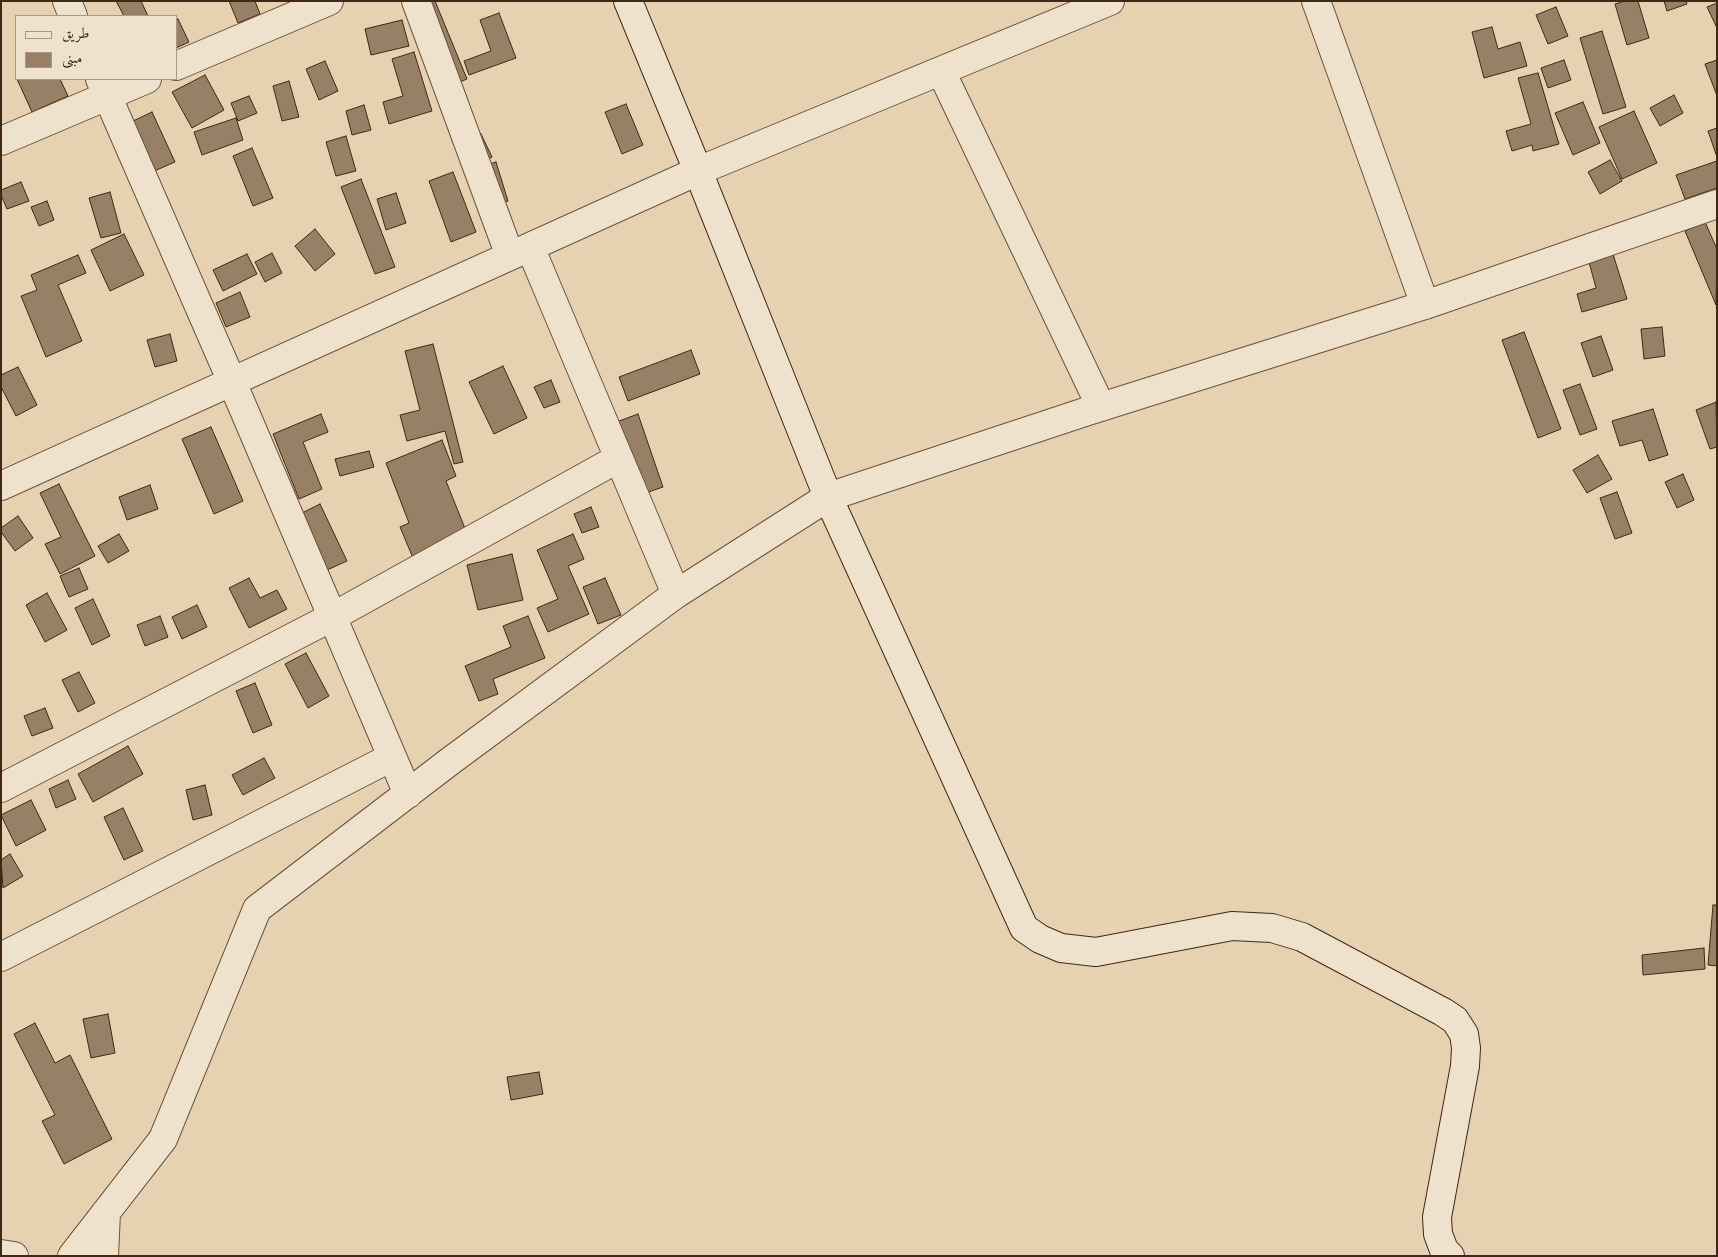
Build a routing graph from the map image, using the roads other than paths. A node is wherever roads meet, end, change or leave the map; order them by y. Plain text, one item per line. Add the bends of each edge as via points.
1 (67, 1) edge
2 (330, 1) edge
3 (416, 1) edge
4 (628, 1) edge
5 (1110, 1) edge
6 (1316, 1) edge
7 (73, 15) edge
8 (178, 65) edge
9 (941, 71) junction
10 (142, 80) edge
11 (104, 87) edge
12 (1, 141) edge
13 (698, 171) junction
14 (1717, 204) edge
15 (520, 252) junction
16 (1425, 306) junction
17 (232, 382) junction
18 (1100, 407) junction
19 (619, 458) junction
20 (1, 486) edge
21 (828, 497) junction
22 (676, 594) junction
23 (332, 617) junction
24 (392, 757) junction
25 (1, 788) edge
26 (408, 794) junction
27 (1, 957) edge
28 (106, 1212) junction
29 (1, 1254) edge
30 (1443, 1254) edge
31 (14, 1256) edge
32 (72, 1256) edge
33 (104, 1256) edge

1 - 7 street
2 - 8 street
3 - 15 street
4 - 13 street
5 - 9 street
6 - 16 street
9 - 13 street
9 - 18 street
10 - 11 street
11 - 12 street
11 - 17 street
13 - 15 street
13 - 21 street
14 - 16 street
15 - 17 street
15 - 19 street
16 - 18 street
17 - 20 street
17 - 23 street
18 - 21 street
19 - 22 street
19 - 23 street
21 - 22 street
21 - 30 street via 1024,928 1061,948 1096,952 1232,926 1272,928 1302,937 1455,1020 1464,1034 1466,1048 1437,1217
22 - 26 street
23 - 24 street
23 - 25 street
24 - 26 street
24 - 27 street
26 - 28 street via 257,909 163,1139
28 - 32 street
28 - 33 street
29 - 31 street

